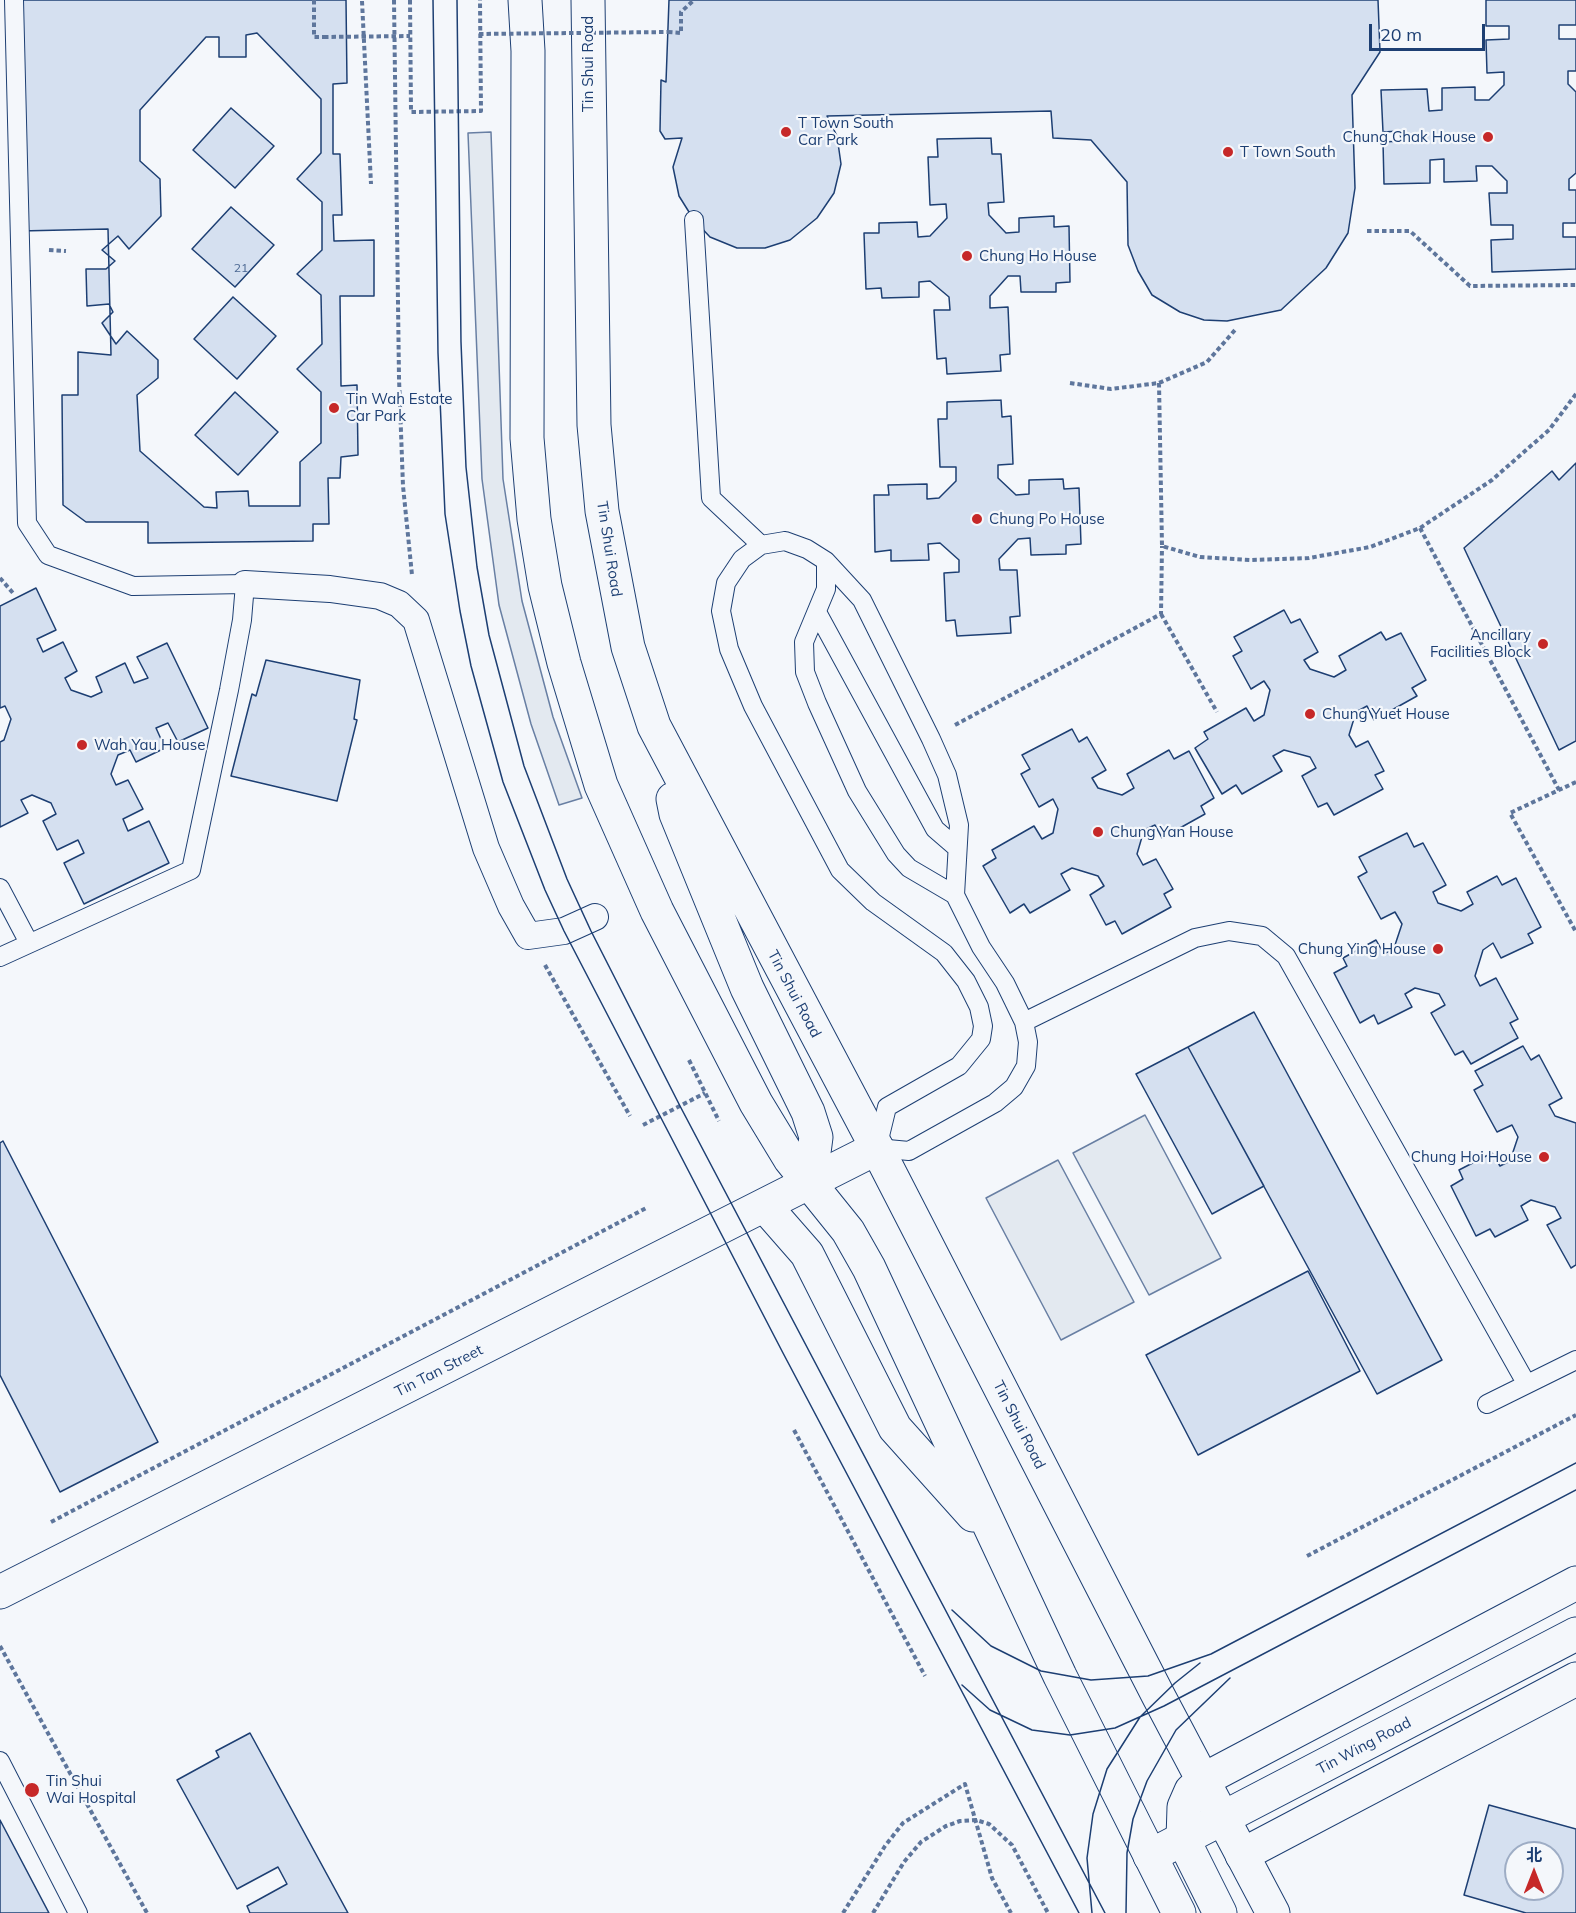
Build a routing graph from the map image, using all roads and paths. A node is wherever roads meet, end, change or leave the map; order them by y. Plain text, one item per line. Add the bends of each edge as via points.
1 (14, 0) edge
2 (314, 0) edge
3 (394, 0) edge
4 (410, 0) edge
5 (480, 0) edge
6 (502, 0) edge
7 (525, 0) edge
8 (588, 0) edge
9 (694, 0) edge
10 (363, 1) edge
11 (480, 34) junction
12 (410, 36) junction
13 (363, 37) junction
14 (526, 91) junction
15 (371, 184) dead end
16 (694, 220) dead end
17 (1367, 231) dead end
18 (1576, 285) edge
19 (1235, 330) dead end
20 (1070, 383) dead end
21 (1159, 383) junction
22 (1576, 394) edge
23 (1420, 528) junction
24 (761, 545) junction
25 (1162, 546) junction
26 (826, 561) junction
27 (0, 578) edge
28 (246, 584) junction
29 (13, 593) dead end
30 (817, 612) junction
31 (1161, 614) junction
32 (416, 620) junction
33 (1217, 712) dead end
34 (660, 739) junction
35 (931, 739) junction
36 (1576, 782) edge
37 (1559, 790) junction
38 (957, 848) junction
39 (0, 888) edge
40 (955, 895) junction
41 (595, 916) dead end
42 (1576, 932) edge
43 (528, 936) junction
44 (29, 943) junction
45 (0, 957) edge
46 (1024, 1022) junction
47 (705, 1093) dead end
48 (630, 1116) dead end
49 (643, 1125) dead end
50 (877, 1148) junction
51 (810, 1183) junction
52 (765, 1206) junction
53 (648, 1207) dead end
54 (1576, 1360) edge
55 (1527, 1383) junction
56 (1487, 1404) dead end
57 (1576, 1415) edge
58 (794, 1430) dead end
59 (42, 1527) dead end
60 (995, 1539) junction
61 (1307, 1556) dead end
62 (1576, 1583) edge
63 (0, 1592) edge
64 (1576, 1635) edge
65 (0, 1646) edge
66 (925, 1676) dead end
67 (1576, 1679) edge
68 (0, 1761) edge
69 (1203, 1780) junction
70 (1223, 1819) junction
71 (975, 1820) junction
72 (1183, 1839) junction
73 (1242, 1855) junction
74 (1150, 1856) junction
75 (78, 1913) edge
76 (147, 1913) edge
77 (843, 1913) edge
78 (873, 1913) edge
79 (1011, 1913) edge
80 (1048, 1913) edge
81 (1179, 1913) edge
82 (1220, 1913) edge
83 (1273, 1913) edge

1 - 28 lane via 27,523 48,555 133,586
2 - 13 path, bridge via 314,37
3 - 32 path via 399,378 403,486
4 - 12 path
5 - 11 path
6 - 14 main road via 520,51
7 - 14 main road
8 - 34 main road, Tin Shui Road via 594,424 602,511 627,647
9 - 11 path, bridge via 681,12 681,33
10 - 13 path
11 - 12 path via 481,111 411,112
12 - 13 path, bridge
13 - 15 path
14 - 51 main road via 527,438 545,586 564,663 601,786 657,911 756,1103 790,1159
16 - 24 lane via 711,498
17 - 18 path via 1410,231 1470,286
19 - 21 path via 1207,362
20 - 21 path via 1111,389
21 - 25 path
22 - 23 path via 1549,430 1492,480
23 - 25 path via 1370,547 1309,558 1200,557
23 - 37 path
24 - 26 lane via 784,542 807,549
24 - 50 lane via 742,560 726,583 721,611 729,649 753,706 840,870 873,902 945,953 966,981 983,1026 981,1039 959,1065 887,1107
25 - 31 path
26 - 30 lane via 826,589
26 - 35 lane via 862,600
27 - 29 path
28 - 32 street via 380,596 399,604
28 - 44 lane via 243,620 191,870
30 - 38 lane via 935,828
30 - 40 lane via 804,642 805,672 857,791 909,868
31 - 33 path
31 - 35 path
32 - 43 street via 486,848 510,906
34 - 50 main road, Tin Shui Road
34 - 51 main road via 676,814 747,988 808,1112 816,1137
35 - 38 lane via 955,801
36 - 37 path
37 - 42 path via 1510,813
38 - 40 lane
39 - 44 lane
40 - 46 lane
41 - 43 street via 564,931
43 - 48 path
44 - 45 lane
46 - 50 lane via 1028,1042 1026,1066 1014,1087 995,1103 909,1151
46 - 55 lane via 1195,938 1229,931 1262,936 1286,956
47 - 49 path
50 - 51 main road, Tin Tan Street
50 - 69 main road, Tin Shui Road
51 - 52 main road, Tin Tan Street
51 - 60 main road via 848,1231 869,1268
52 - 60 main road via 807,1254 895,1428
52 - 63 main road, Tin Tan Street
53 - 59 path
54 - 55 lane
55 - 56 lane
57 - 61 path
58 - 66 path
60 - 74 main road
62 - 69 main road
64 - 70 main road, Tin Wing Road
65 - 76 path
67 - 73 main road
68 - 75 lane
69 - 70 main road, Tin Shui Road
69 - 72 main road via 1191,1791 1184,1807
70 - 72 main road, Tin Wing Road
70 - 73 main road, Tin Shui Road
71 - 77 path via 965,1784 915,1814 885,1846
71 - 78 path via 946,1826 921,1842
71 - 79 path via 992,1878
71 - 80 path via 989,1824 1012,1845
72 - 74 main road, Tin Wing Road
72 - 82 main road
73 - 83 main road, Tin Shui Road
74 - 81 main road

